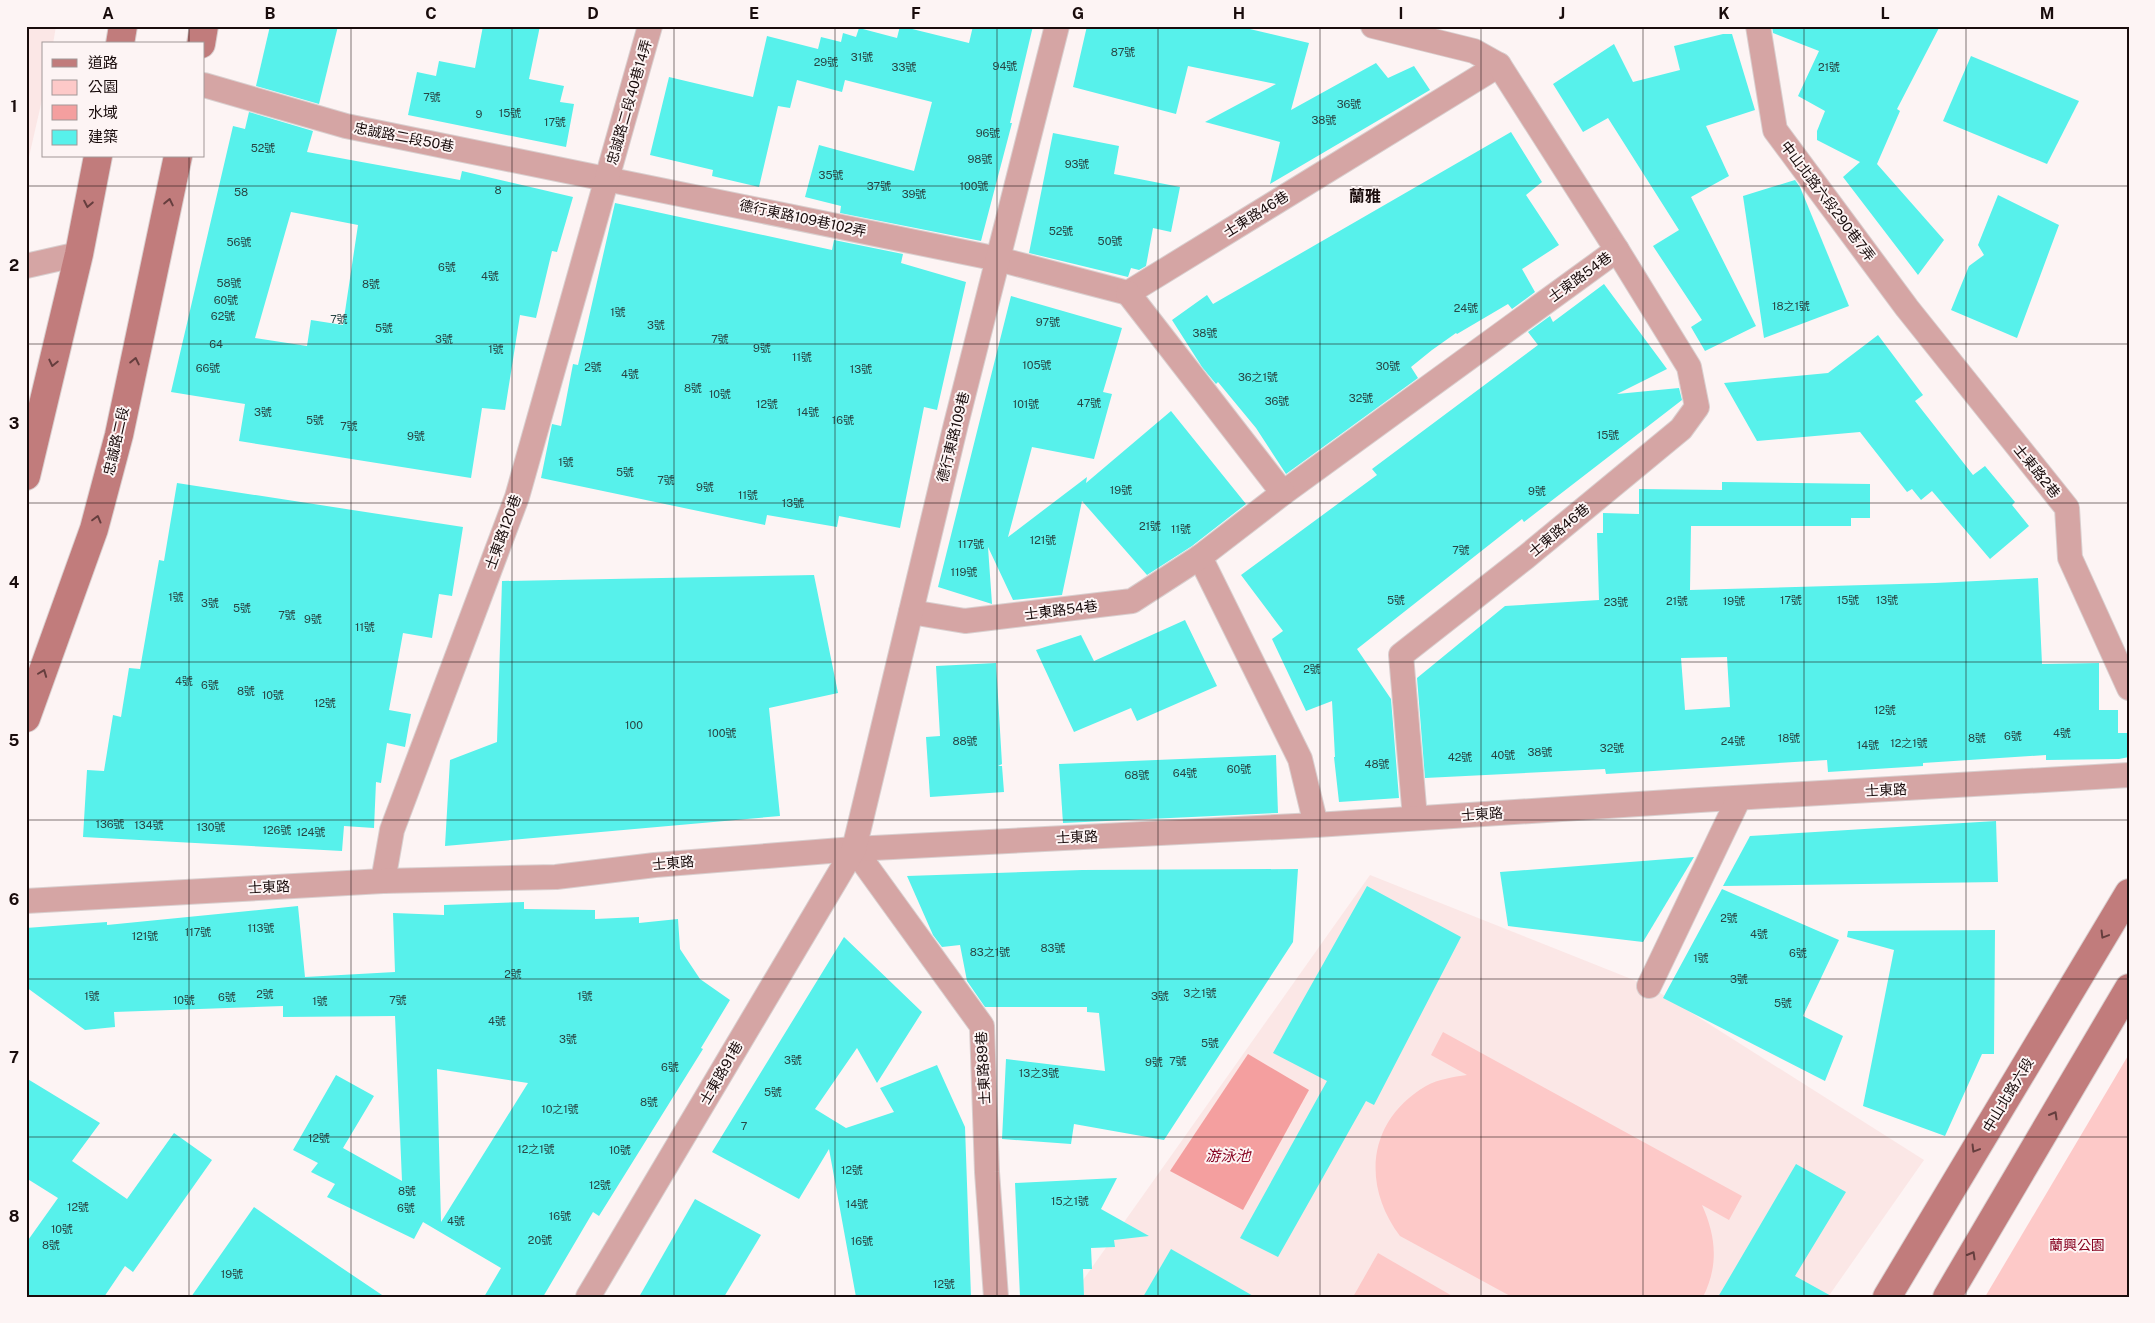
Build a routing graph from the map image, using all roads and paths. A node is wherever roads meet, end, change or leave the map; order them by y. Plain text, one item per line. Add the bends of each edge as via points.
1 (204, 26) edge
2 (650, 26) edge
3 (1057, 26) edge
4 (1374, 26) edge
5 (1758, 26) edge
6 (201, 42) edge
7 (1499, 65) junction
8 (205, 85) edge
9 (98, 158) edge
10 (178, 158) edge
11 (608, 178) junction
12 (1617, 250) junction
13 (79, 254) junction
14 (998, 259) junction
15 (26, 266) edge
16 (1128, 293) junction
17 (1907, 308) joint
18 (26, 476) edge
19 (1283, 493) junction
20 (1200, 557) junction
21 (911, 612) junction
22 (2129, 688) edge
23 (26, 718) edge
24 (2129, 776) edge
25 (1739, 798) junction
26 (1415, 818) junction
27 (1316, 825) junction
28 (854, 850) junction
29 (383, 881) junction
30 (2129, 893) edge
31 (26, 901) edge
32 (1649, 986) dead end
33 (2129, 988) edge
34 (588, 1297) edge
35 (996, 1297) edge
36 (1887, 1297) edge
37 (1947, 1297) edge

1 - 6 street
2 - 11 street, 忠誠路二段40巷14弄
3 - 14 street, 德行東路109巷
4 - 7 street, 士東路54巷 via 1474,51
5 - 17 street, 中山北路六段290巷7弄 via 1775,130
7 - 12 street, 士東路54巷
7 - 16 street, 士東路46巷
8 - 11 street, 忠誠路二段50巷 via 346,126
9 -> 13 street
23 -> 10 street, 忠誠路二段 via 94,529 119,435
11 - 14 street, 德行東路109巷102弄
11 - 29 street, 士東路120巷 via 517,497 392,830
12 - 19 street, 士東路54巷
12 - 26 street, 士東路46巷 via 1689,367 1698,407 1681,429 1401,656
13 - 15 street
13 -> 18 street
14 - 16 street
14 - 21 street, 德行東路109巷
16 - 19 street
17 - 22 street, 士東路2巷 via 2067,508 2070,558
19 - 20 street, 士東路54巷
20 - 21 street, 士東路54巷 via 1132,601 964,621
20 - 27 street via 1300,758
21 - 28 street, 德行東路109巷
24 - 25 street, 士東路
25 - 26 street, 士東路
25 - 32 street
26 - 27 street, 士東路
27 - 28 street, 士東路
28 - 29 street, 士東路 via 655,865 556,877
28 - 34 street, 士東路91巷
28 - 35 street, 士東路89巷 via 982,1026 987,1172
29 - 31 street, 士東路
30 -> 36 street, 中山北路六段
37 -> 33 street

